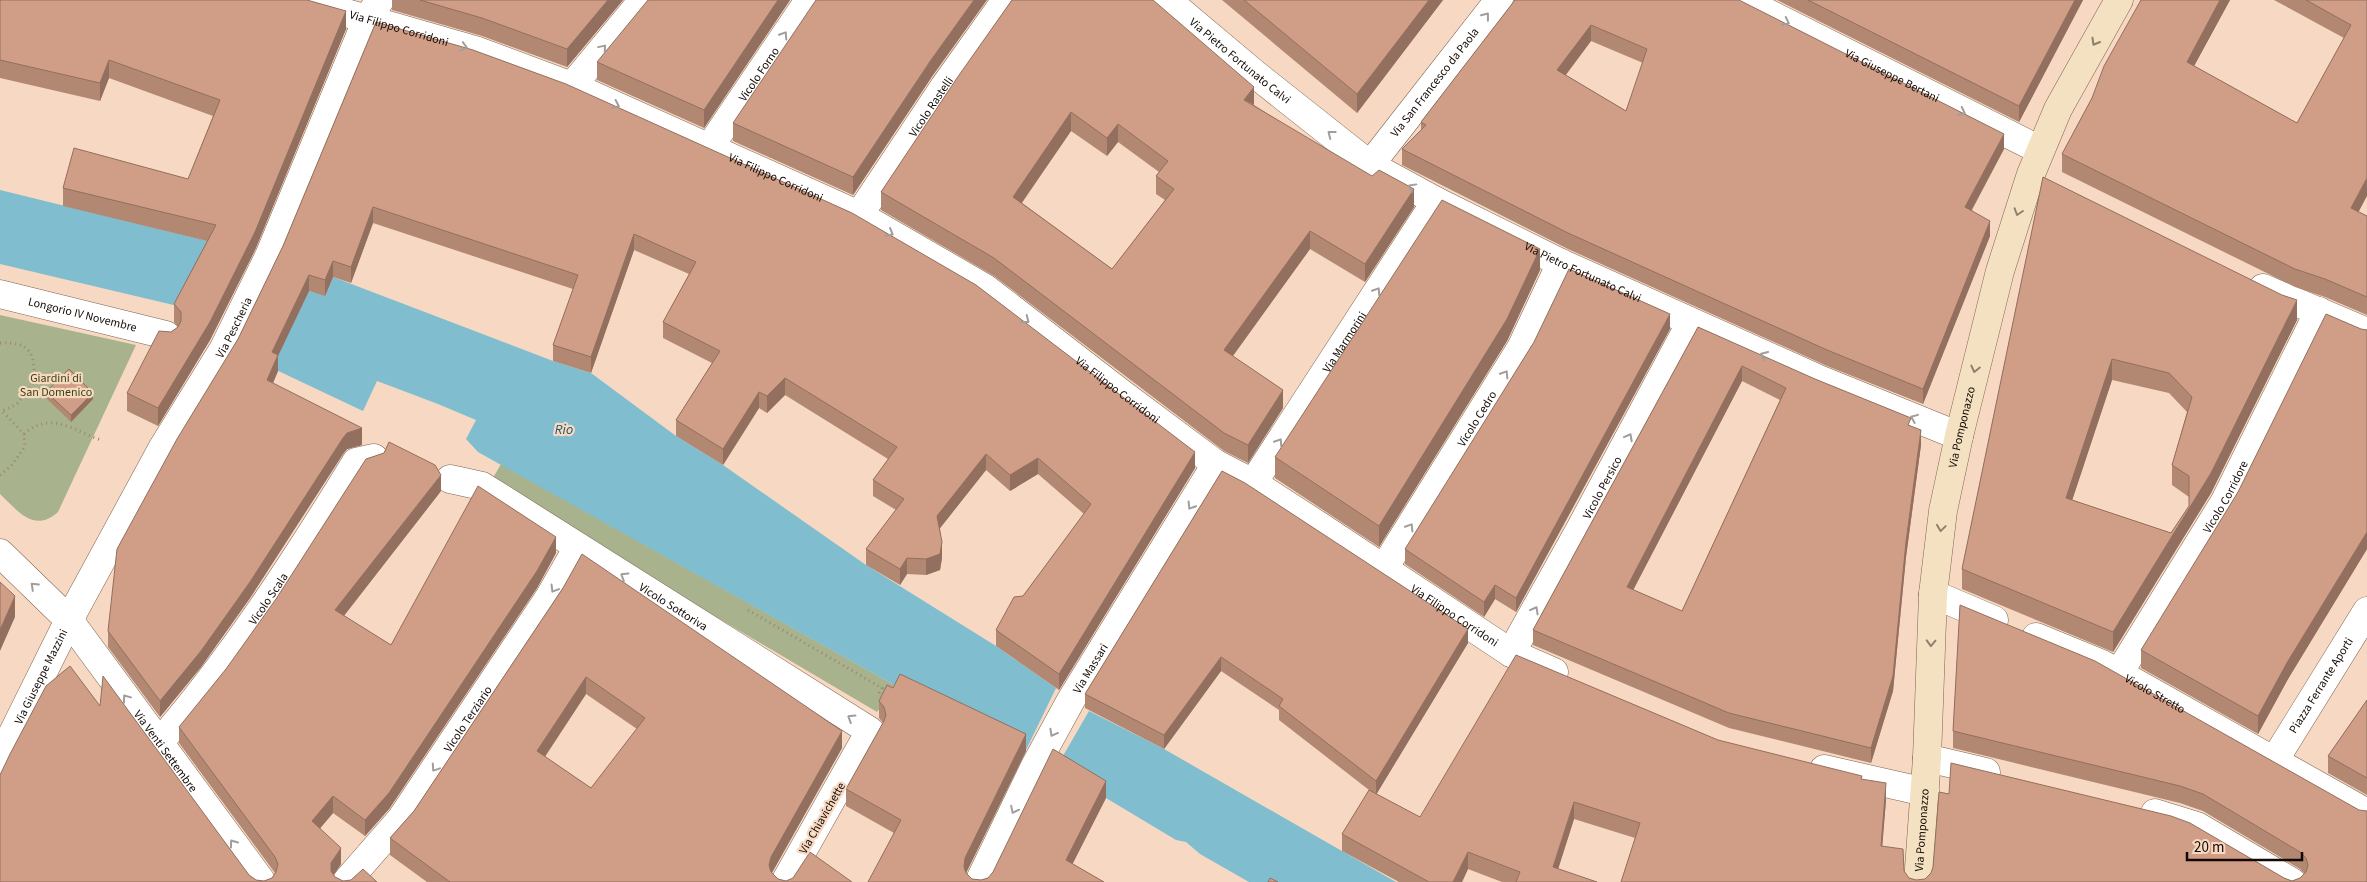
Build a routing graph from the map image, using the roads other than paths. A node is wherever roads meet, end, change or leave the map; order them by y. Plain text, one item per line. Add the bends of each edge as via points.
1 (301, 0) edge
2 (643, 0) edge
3 (809, 0) edge
4 (1006, 0) edge
5 (1167, 0) edge
6 (1499, 0) edge
7 (1742, 0) edge
8 (2119, 0) edge
9 (373, 9) edge
10 (572, 86) junction
11 (709, 148) junction
12 (1370, 164) junction
13 (2040, 169) junction
14 (1436, 200) junction
15 (859, 215) junction
16 (1561, 263) junction
17 (2244, 279) edge
18 (0, 294) edge
19 (2319, 311) junction
20 (1691, 322) junction
21 (2367, 332) edge
22 (166, 336) edge
23 (1959, 436) junction
24 (374, 458) edge
25 (1216, 464) junction
26 (450, 479) dead end
27 (1253, 483) junction
28 (578, 547) junction
29 (0, 553) edge
30 (1384, 568) junction
31 (1933, 594) junction
32 (2367, 611) edge
33 (69, 620) junction
34 (1511, 653) junction
35 (2119, 673) junction
36 (1575, 681) edge
37 (159, 743) junction
38 (859, 754) joint
39 (1927, 758) junction
40 (0, 759) edge
41 (2274, 761) junction
42 (1799, 763) edge
43 (2006, 777) edge
44 (1925, 792) junction
45 (2129, 806) edge
46 (2367, 813) edge
47 (262, 882) edge
48 (346, 882) edge
49 (785, 882) edge
50 (979, 882) edge
51 (1918, 882) edge
52 (2292, 882) edge

1 - 9 street, Via Filippo Corridoni
10 -> 2 street
11 -> 3 street, Vicolo Forno
4 - 15 street, Vicolo Rastelli
12 -> 5 street, Via Pietro Fortunato Calvi
12 -> 6 street, Via San Francesco da Paola
7 -> 13 street, Via Giuseppe Bertani
8 -> 13 main road, Via Pomponazzo via 2079,70
9 -> 10 street, Via Filippo Corridoni
9 - 33 street, Via Pescheria via 269,256 224,348 163,447
10 -> 11 street, Via Filippo Corridoni
11 - 15 street, Via Filippo Corridoni
14 -> 12 street, Via Pietro Fortunato Calvi
13 -> 23 main road, Via Pomponazzo via 2000,271
14 - 16 street, Via Pietro Fortunato Calvi
27 -> 14 street, Via Marmorini
15 -> 25 street, Via Filippo Corridoni via 985,288
16 - 20 street, Via Pietro Fortunato Calvi
30 -> 16 street, Vicolo Cedro via 1521,348
17 - 19 street via 2289,301
18 - 22 street, Longorio IV Novembre
19 - 21 street
19 - 35 street, Vicolo Corridore via 2225,501
23 -> 20 street, Via Pietro Fortunato Calvi
34 -> 20 street, Vicolo Persico
23 -> 31 main road, Via Pomponazzo via 1943,511
24 - 37 street, Vicolo Scala via 356,462 240,641
25 - 27 street, Via Filippo Corridoni
25 -> 50 street, Via Massari via 1072,700 1035,766
26 - 28 street, Vicolo Sottoriva via 482,486
27 - 30 street, Via Filippo Corridoni
38 -> 28 street, Vicolo Sottoriva via 870,731
28 -> 48 street, Vicolo Terziario via 550,596 401,819
33 -> 29 street, Via Venti Settembre
30 - 34 street, Via Filippo Corridoni
31 - 35 street, Vicolo Stretto
31 -> 39 main road, Via Pomponazzo
32 - 41 street, Piazza Ferrante Aporti
37 -> 33 street, Via Venti Settembre
33 - 40 street, Via Giuseppe Mazzini
34 - 36 street, Via Filippo Corridoni
35 - 41 street, Vicolo Stretto
47 -> 37 street, Via Venti Settembre
38 - 49 street, Via Chiavichette
39 - 43 street
39 - 44 main road, Via Pomponazzo
41 - 46 street, Vicolo Stretto
42 - 44 street
44 - 51 main road, Via Pomponazzo
45 - 52 street via 2196,826

